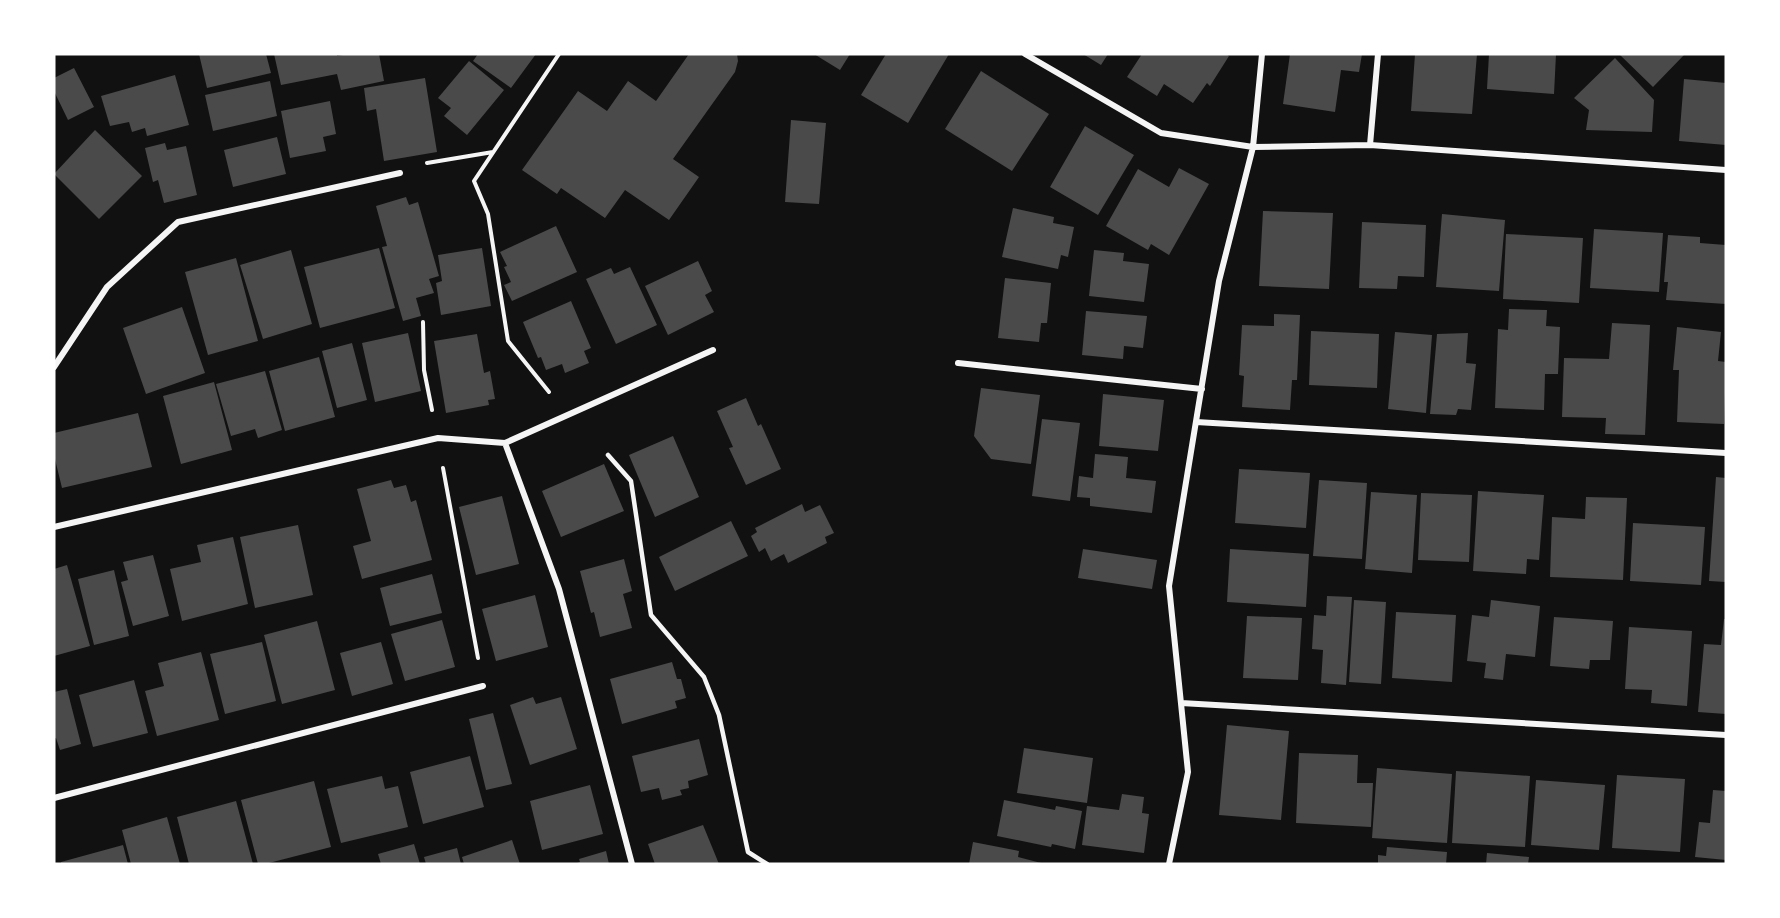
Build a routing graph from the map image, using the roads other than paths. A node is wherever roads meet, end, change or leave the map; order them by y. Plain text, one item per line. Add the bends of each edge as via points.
1 (1025, 54) edge
2 (1262, 54) edge
3 (1378, 54) edge
4 (1370, 145) junction
5 (1253, 147) junction
6 (1726, 170) edge
7 (400, 173) dead end
8 (713, 350) dead end
9 (56, 358) edge
10 (958, 363) dead end
11 (54, 367) edge
12 (1202, 389) junction
13 (1196, 422) junction
14 (505, 444) junction
15 (1726, 453) edge
16 (608, 455) dead end
17 (54, 527) edge
18 (483, 686) road end
19 (1181, 703) junction
20 (1726, 735) edge
21 (54, 798) edge
22 (632, 864) edge
23 (767, 864) edge
24 (1169, 864) edge

1 - 5 street via 1161,133
2 - 5 street
3 - 4 street
4 - 5 street
4 - 6 street
5 - 12 street via 1219,281
7 - 9 street via 178,222 107,288
8 - 14 street
9 - 11 street
10 - 12 street
12 - 13 street
13 - 15 street
13 - 19 street via 1170,586
14 - 17 street via 438,438
14 - 22 street via 559,589
16 - 23 lane via 631,481 651,615 704,677 719,715 747,852
18 - 21 street
19 - 20 street
19 - 24 street via 1188,772

